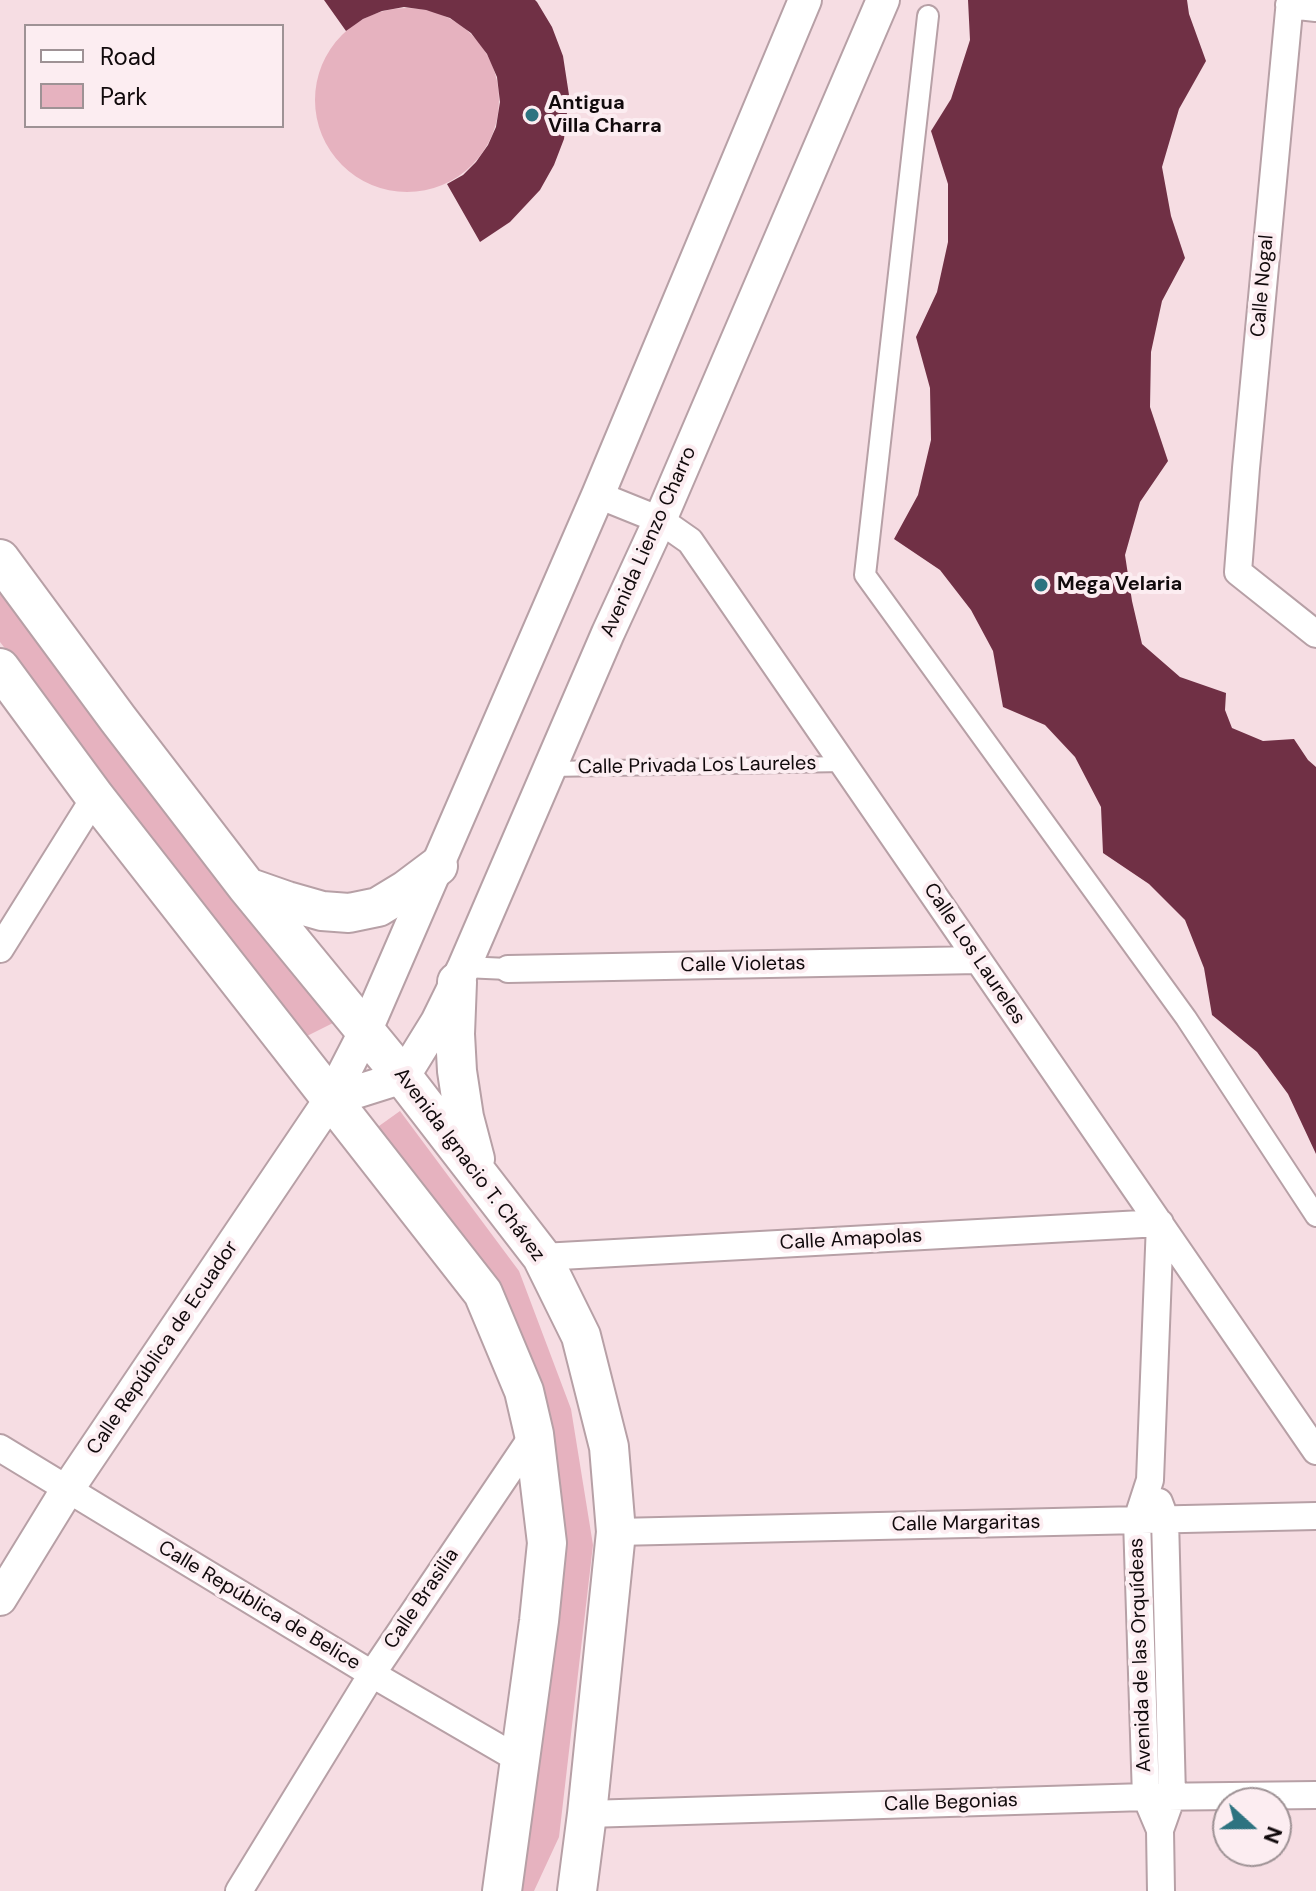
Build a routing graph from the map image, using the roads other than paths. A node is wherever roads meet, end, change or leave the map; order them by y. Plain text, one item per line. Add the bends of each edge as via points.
1 (805, 0) edge
2 (883, 0) edge
3 (1290, 3) edge
4 (1316, 8) edge
5 (928, 16) dead end
6 (598, 495) junction
7 (660, 520) junction
8 (0, 559) edge
9 (1316, 634) edge
10 (0, 668) edge
11 (844, 764) junction
12 (550, 769) junction
13 (95, 797) junction
14 (438, 866) junction
15 (247, 887) junction
16 (0, 949) edge
17 (978, 960) junction
18 (508, 969) joint
19 (460, 975) junction
20 (365, 1032) junction
21 (403, 1077) junction
22 (330, 1100) junction
23 (478, 1173) junction
24 (1316, 1216) edge
25 (1160, 1223) junction
26 (542, 1257) junction
27 (534, 1434) junction
28 (0, 1448) edge
29 (1316, 1451) edge
30 (1150, 1480) junction
31 (67, 1490) junction
32 (1316, 1516) edge
33 (1165, 1518) junction
34 (1137, 1520) junction
35 (616, 1532) junction
36 (0, 1599) edge
37 (372, 1674) junction
38 (520, 1760) junction
39 (1316, 1795) edge
40 (1159, 1797) junction
41 (587, 1814) junction
42 (574, 1886) edge
43 (239, 1891) edge
44 (502, 1891) edge
45 (1161, 1891) edge

1 - 6 street
2 - 7 street, Avenida Lienzo Charro
3 - 4 street
3 - 9 street, Calle Nogal via 1238,572
5 - 24 street via 865,575 1186,1018
6 - 7 street, Calle Los Laureles
6 - 14 street
7 - 11 street, Calle Los Laureles via 690,541
7 - 12 street, Avenida Lienzo Charro
8 - 15 main road, Avenida Ignacio T. Chávez
10 - 13 main road
11 - 12 lane, Calle Privada Los Laureles
11 - 17 street, Calle Los Laureles
12 - 19 street, Avenida Lienzo Charro
13 - 16 street
13 - 22 main road
14 - 15 main road via 378,907 349,913 322,911
14 - 20 street
15 - 20 main road, Avenida Ignacio T. Chávez
17 - 18 street, Calle Violetas
17 - 25 street, Calle Los Laureles
18 - 19 street
19 - 21 street, Avenida Lienzo Charro
19 - 23 main road via 457,1071
20 - 21 main road, Avenida Ignacio T. Chávez
20 - 22 street, Calle República de Ecuador
21 - 22 street
21 - 23 main road, Avenida Ignacio T. Chávez
22 - 27 main road via 483,1293 524,1391
22 - 31 street, Calle República de Ecuador
23 - 26 main road, Avenida Ignacio T. Chávez
25 - 26 street, Calle Amapolas
25 - 29 street, Calle Los Laureles
25 - 30 street, Avenida de las Orquídeas
26 - 35 main road, Avenida Ignacio T. Chávez via 581,1336 609,1447
27 - 37 street, Calle Brasilia
27 - 38 main road via 547,1543
28 - 31 street, Calle República de Belice
30 - 33 street, Avenida de las Orquídeas
30 - 34 street, Avenida de las Orquídeas
31 - 36 street, Calle República de Ecuador
31 - 37 street, Calle República de Belice
32 - 33 street, Calle Margaritas
33 - 34 street, Calle Margaritas
33 - 40 street, Avenida de las Orquídeas
34 - 35 street, Calle Margaritas
34 - 40 street, Avenida de las Orquídeas
35 - 41 main road, Avenida Ignacio T. Chávez
37 - 38 street, Calle República de Belice
37 - 43 street, Calle Brasilia
38 - 44 main road
39 - 40 street, Calle Begonias
40 - 41 street, Calle Begonias
40 - 45 street, Avenida de las Orquídeas
41 - 42 main road, Avenida Ignacio T. Chávez

